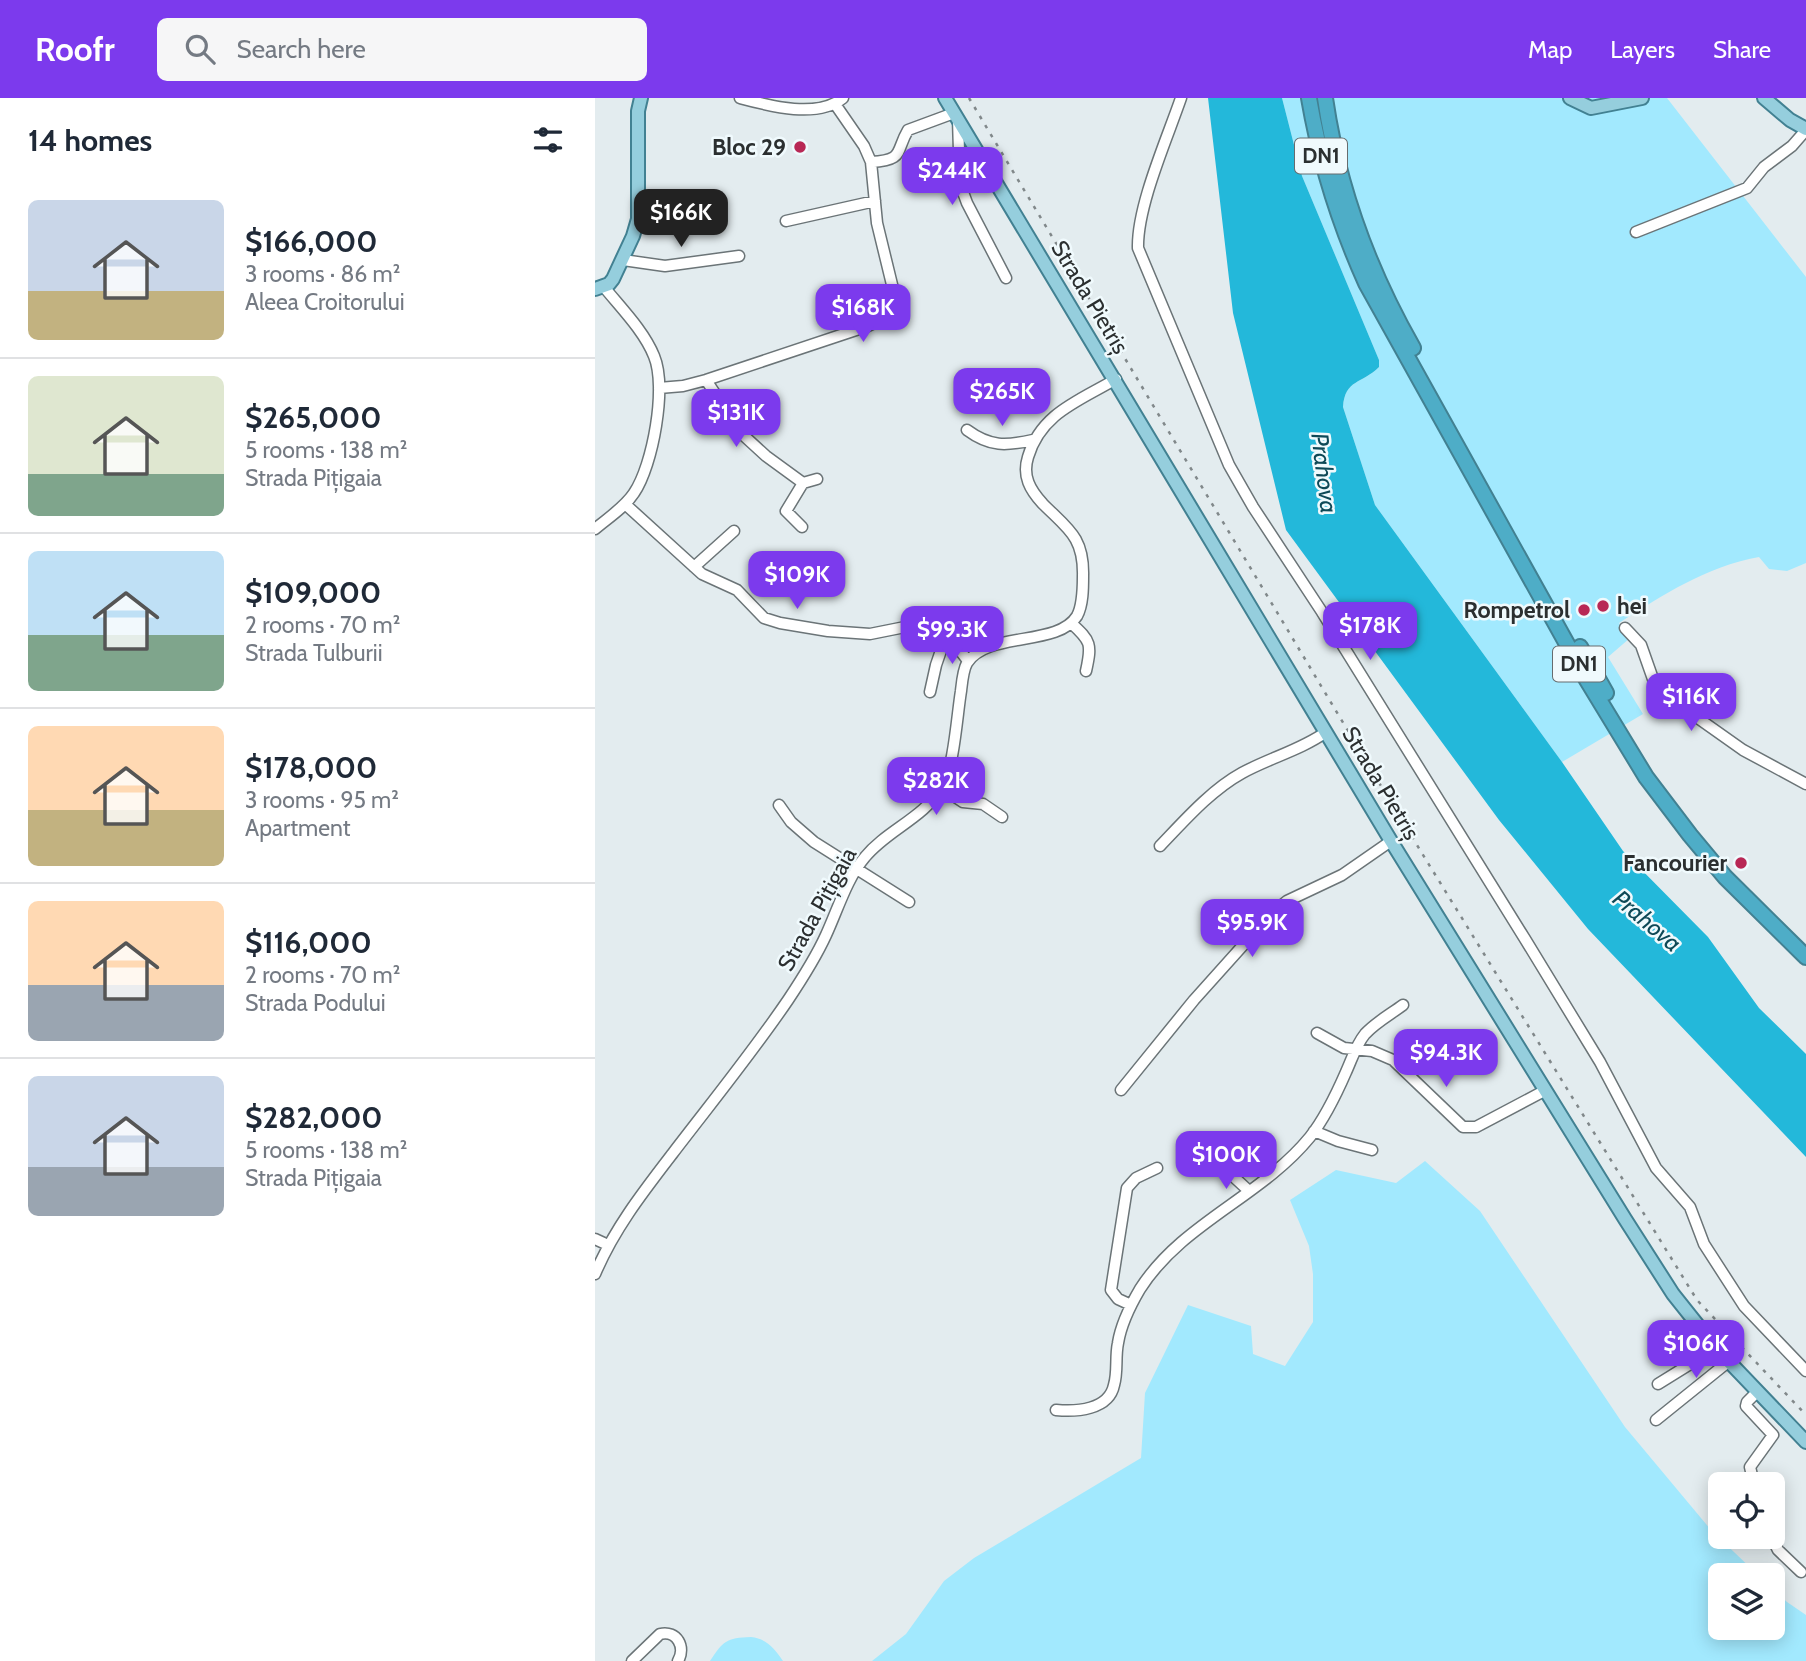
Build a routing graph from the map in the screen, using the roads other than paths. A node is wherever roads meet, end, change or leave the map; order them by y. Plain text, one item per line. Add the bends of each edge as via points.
1 (641, 98) edge
2 (740, 98) edge
3 (945, 98) edge
4 (1181, 98) edge
5 (1309, 98) edge
6 (1325, 98) edge
7 (1570, 98) edge
8 (1764, 98) edge
9 (1638, 99) edge
10 (839, 101) edge
11 (956, 116) junction
12 (1806, 130) edge
13 (871, 162) junction
14 (874, 201) junction
15 (786, 221) dead end
16 (1636, 232) dead end
17 (739, 256) dead end
18 (623, 260) junction
19 (1006, 278) dead end
20 (599, 288) edge
21 (1116, 379) junction
22 (706, 380) junction
23 (659, 388) junction
24 (967, 430) dead end
25 (1033, 440) junction
26 (817, 479) dead end
27 (803, 483) junction
28 (625, 504) junction
29 (802, 527) dead end
30 (595, 529) edge
31 (733, 531) dead end
32 (694, 567) junction
33 (1071, 623) junction
34 (1625, 628) dead end
35 (947, 633) junction
36 (968, 661) junction
37 (1086, 670) dead end
38 (930, 692) dead end
39 (1326, 732) junction
40 (1806, 783) edge
41 (942, 788) junction
42 (779, 805) dead end
43 (1002, 817) dead end
44 (1391, 841) junction
45 (1160, 846) dead end
46 (857, 868) junction
47 (909, 902) dead end
48 (1806, 945) edge
49 (1806, 957) edge
50 (1403, 1005) dead end
51 (1317, 1033) dead end
52 (1356, 1049) junction
53 (1121, 1090) dead end
54 (1544, 1091) junction
55 (1314, 1131) junction
56 (1373, 1150) dead end
57 (1223, 1167) dead end
58 (1157, 1168) dead end
59 (1249, 1191) junction
60 (595, 1239) edge
61 (608, 1245) junction
62 (595, 1274) edge
63 (1131, 1305) junction
64 (1716, 1348) junction
65 (1728, 1362) junction
66 (1806, 1371) edge
67 (1658, 1384) dead end
68 (1756, 1392) junction
69 (1056, 1410) dead end
70 (1656, 1420) dead end
71 (1806, 1442) edge
72 (1751, 1472) edge
73 (1779, 1549) edge
74 (1801, 1572) dead end
75 (632, 1661) edge
76 (678, 1661) edge

1 - 18 main road via 638,219
2 - 10 street via 799,108 823,108
3 - 11 main road, Strada Pietriș
4 - 66 street via 1151,184 1138,248 1229,465 1600,1062 1656,1168 1690,1207 1704,1244 1737,1296
5 - 49 highway, DN1 via 1331,194 1366,283 1587,680 1647,777 1690,835 1745,899
6 - 48 highway, DN1 via 1343,187 1375,276 1619,718 1707,842
7 - 9 main road via 1591,108
8 - 12 main road
10 - 13 street
11 - 13 street via 908,130 898,154
11 - 19 street via 960,184
11 - 21 main road, Strada Pietriș
12 - 16 street via 1747,188
13 - 14 street
14 - 15 street
14 - 22 street via 894,288 891,311 868,326
17 - 18 street via 665,266
18 - 20 main road via 613,279
20 - 23 street via 651,348
21 - 25 street via 1045,423
21 - 39 main road, Strada Pietriș
22 - 23 street
22 - 27 street via 742,434
23 - 28 street via 645,468
24 - 25 street via 982,441
25 - 33 street via 1025,466 1028,483 1075,536 1083,555 1080,609
26 - 27 street
27 - 29 street via 786,511
28 - 30 street
28 - 32 street
31 - 32 street
32 - 35 street via 731,585 757,613 780,624 870,634 930,622
33 - 36 street via 998,645
33 - 37 street via 1089,641
34 - 40 street via 1641,645 1661,692 1743,750
35 - 36 street
35 - 38 street
36 - 41 street
39 - 44 main road, Strada Pietriș
39 - 45 street via 1238,775
41 - 43 street
41 - 46 street, Strada Pițigaia
42 - 46 street via 814,842
44 - 53 street via 1342,875 1287,901 1271,914
44 - 54 main road, Strada Pietriș
46 - 47 street
46 - 61 street, Strada Pițigaia via 825,937 789,998 632,1206
50 - 52 street via 1373,1027
51 - 52 street
52 - 54 street via 1372,1051 1402,1066 1463,1127 1476,1127
52 - 55 street
54 - 64 main road, Strada Pietriș via 1673,1294
55 - 56 street
55 - 59 street
57 - 59 street
58 - 63 street via 1130,1183 1125,1194 1111,1290
59 - 63 street via 1165,1256
60 - 61 street
61 - 62 street, Strada Pițigaia
63 - 69 street via 1119,1337 1115,1385 1109,1396 1087,1409
64 - 65 main road, Strada Pietriș
64 - 67 street
65 - 68 main road, Strada Pietriș
65 - 70 street
68 - 71 main road, Strada Pietriș
68 - 72 street via 1746,1406 1773,1435
73 - 74 street
75 - 76 street via 660,1634 678,1639 682,1650

